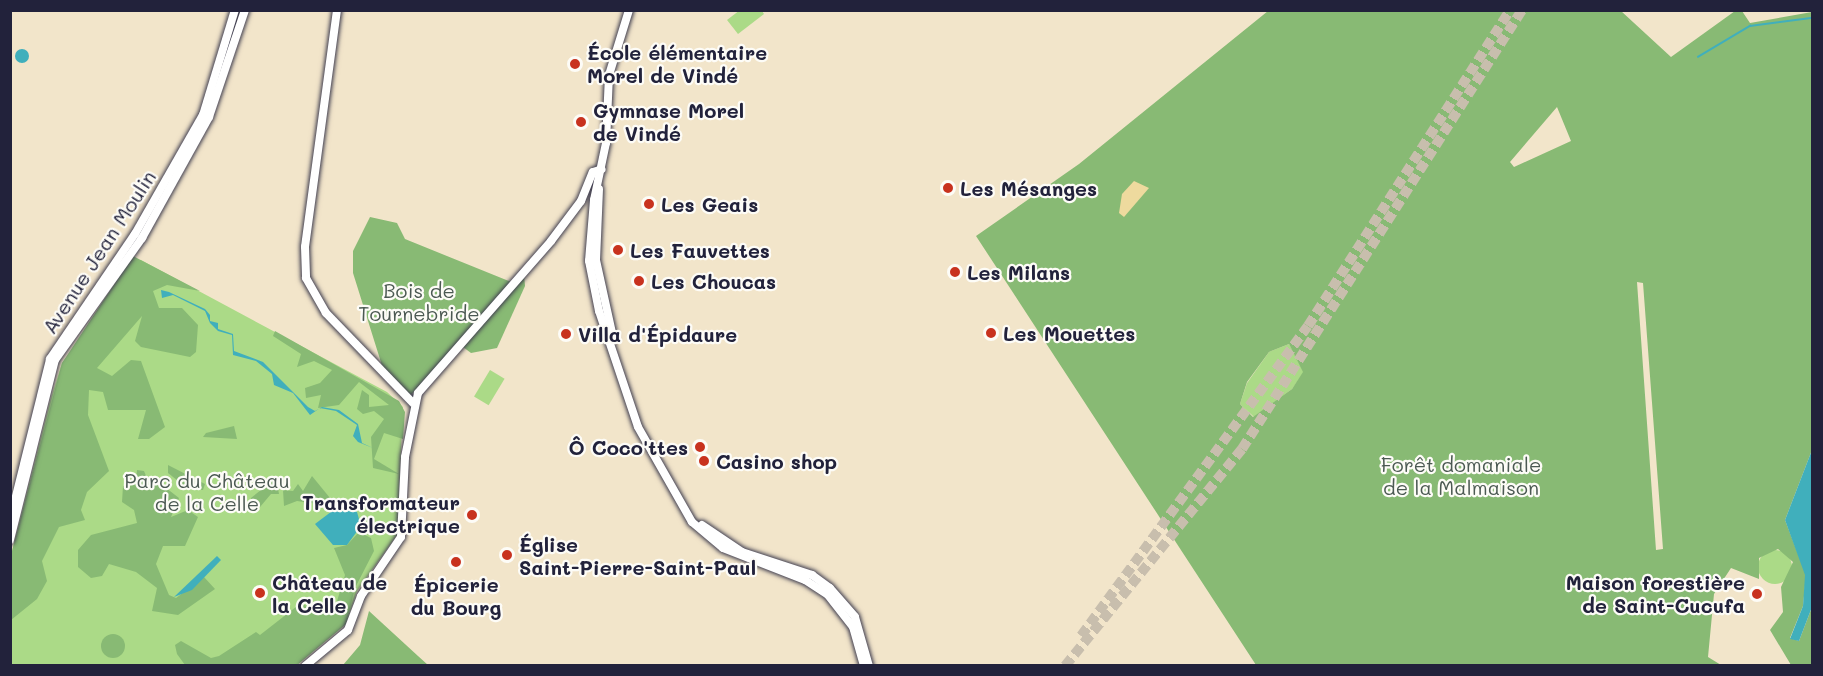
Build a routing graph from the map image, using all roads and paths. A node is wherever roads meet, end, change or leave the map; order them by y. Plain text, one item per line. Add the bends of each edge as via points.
1 (235, 10) edge
2 (245, 10) edge
3 (337, 10) edge
4 (629, 10) edge
5 (602, 170) junction
6 (599, 185) junction
7 (413, 403) junction
8 (10, 520) edge
9 (10, 540) edge
10 (305, 666) edge
11 (864, 666) edge
12 (869, 666) edge

1 - 8 street, Avenue Jean Moulin via 203,115 135,234 50,359
2 - 9 street, Avenue Jean Moulin via 210,117 142,238 55,360
3 - 7 street via 305,262 310,291 393,388
4 - 5 street via 610,70
5 - 6 street
5 - 7 street via 593,172 581,201 551,242
6 - 11 street via 590,235 592,281 615,362 655,463 688,517 711,540 748,561 805,579 835,601 853,627
6 - 12 street via 596,260 603,303 642,424 676,494 726,544 812,575 839,596 859,626
7 - 10 street via 405,457 403,531 358,604 348,630

